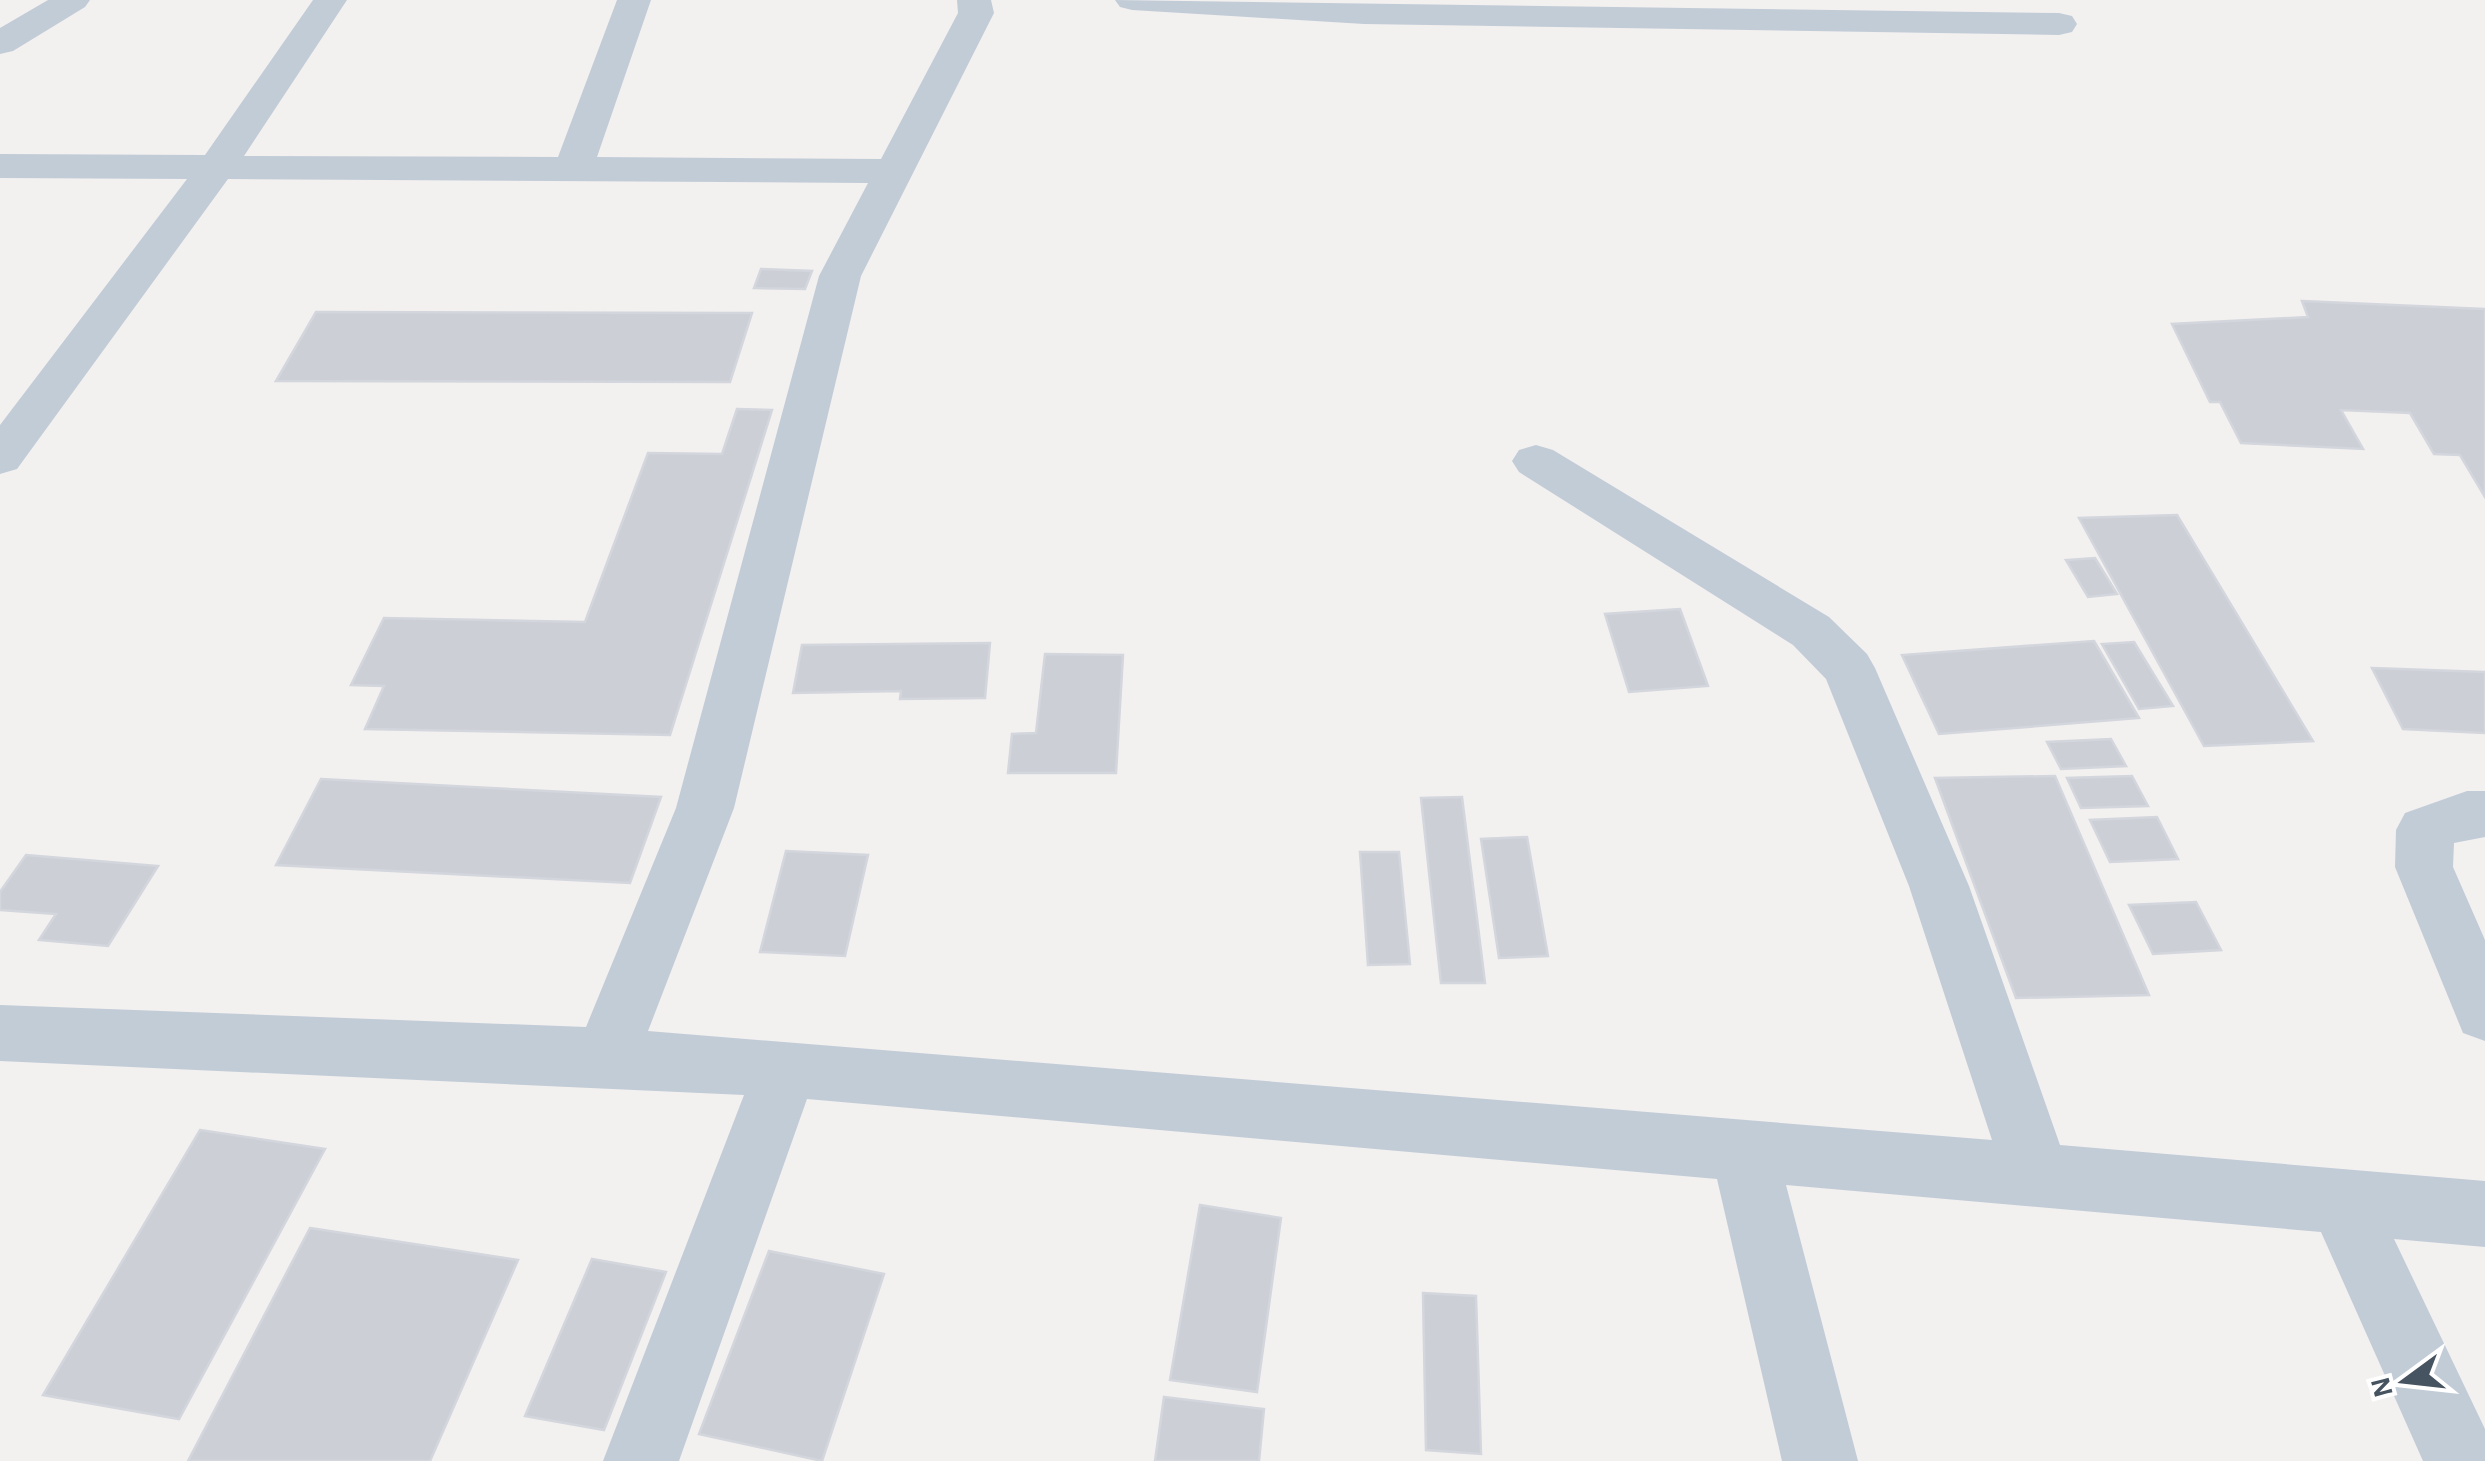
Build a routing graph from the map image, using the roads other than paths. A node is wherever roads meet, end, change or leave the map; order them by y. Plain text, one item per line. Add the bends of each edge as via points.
1 (72, 0) edge
2 (330, 0) edge
3 (634, 0) edge
4 (974, 0) edge
5 (1132, 0) edge
6 (2059, 24) dead end
7 (0, 43) edge
8 (0, 166) edge
9 (214, 169) junction
10 (573, 170) junction
11 (894, 171) junction
12 (0, 458) edge
13 (1536, 461) dead end
14 (2485, 814) edge
15 (2485, 1013) edge
16 (0, 1032) edge
17 (606, 1057) junction
18 (786, 1068) junction
19 (1744, 1151) junction
20 (2037, 1176) junction
21 (2341, 1201) junction
22 (2485, 1214) edge
23 (641, 1461) edge
24 (1820, 1461) edge
25 (2461, 1461) edge

1 - 7 street
2 - 9 street
3 - 10 street
4 - 11 street via 976,13
5 - 6 street via 1364,13
8 - 9 street
9 - 10 street
9 - 12 street
10 - 11 street
11 - 17 street via 840,276 705,808
13 - 20 street via 1812,630 1848,668 1939,886
14 - 15 street via 2425,830 2424,867
16 - 17 street
17 - 18 street
18 - 19 street
18 - 23 street
19 - 20 street
19 - 24 street
20 - 21 street
21 - 22 street
21 - 25 street

